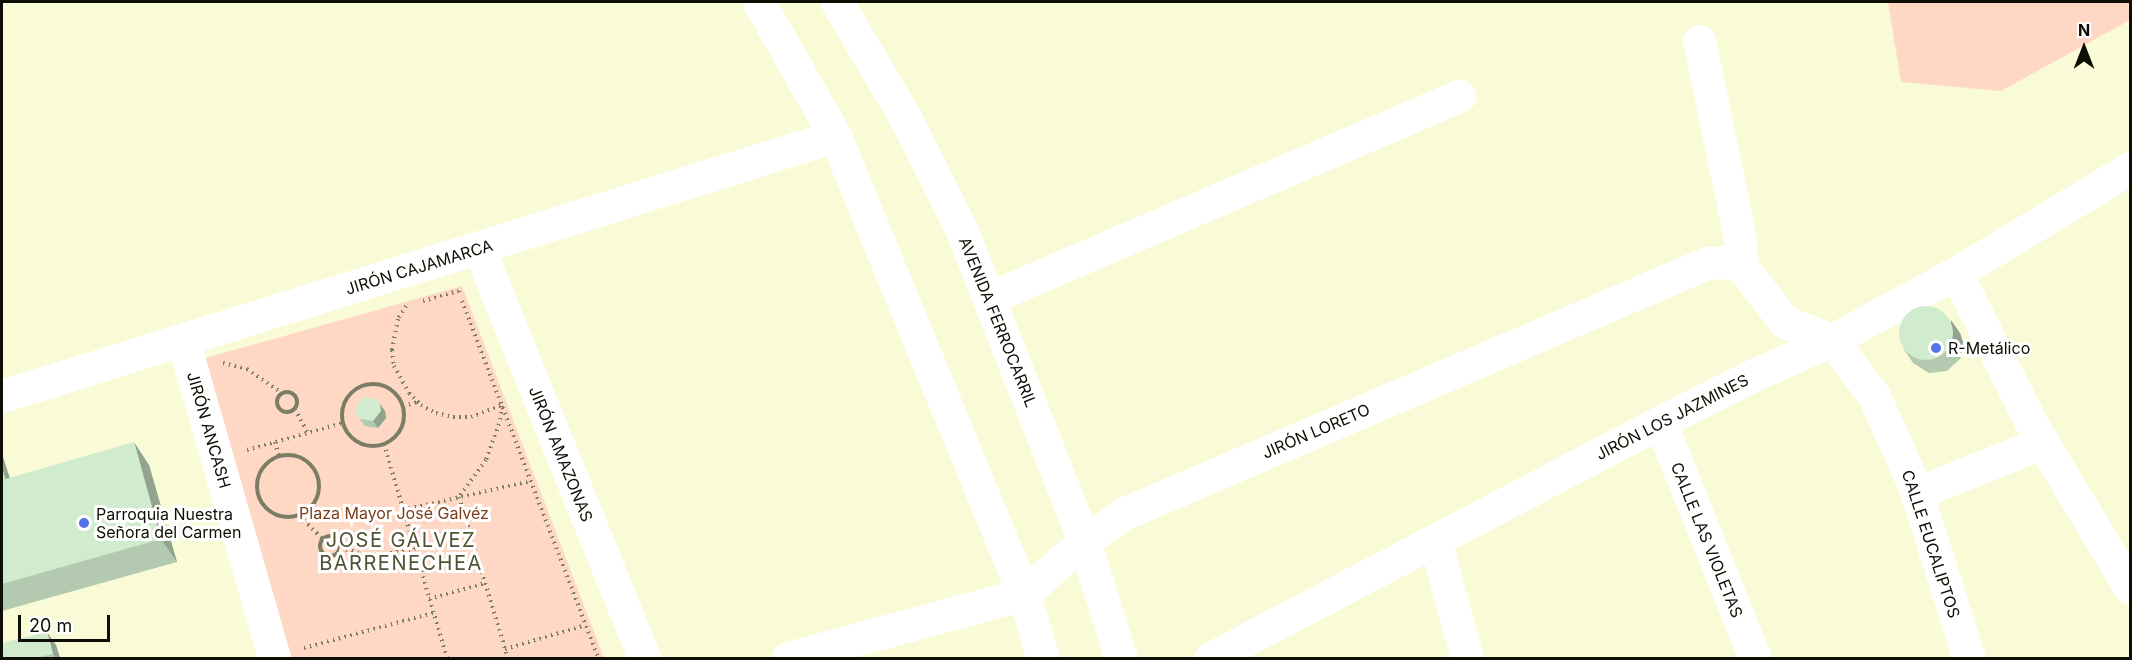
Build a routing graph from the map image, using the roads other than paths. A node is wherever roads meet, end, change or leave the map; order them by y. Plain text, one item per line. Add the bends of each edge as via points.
1 (759, 2) edge
2 (837, 2) edge
3 (1699, 41) dead end
4 (1459, 96) dead end
5 (835, 136) junction
6 (2130, 168) edge
7 (478, 249) junction
8 (1742, 267) junction
9 (1956, 273) junction
10 (989, 298) junction
11 (183, 340) junction
12 (1832, 340) junction
13 (2, 396) edge
14 (1660, 422) junction
15 (2043, 442) junction
16 (1917, 493) junction
17 (1435, 540) junction
18 (1084, 541) junction
19 (2130, 588) edge
20 (1024, 594) junction
21 (286, 654) edge
22 (644, 658) edge
23 (788, 658) edge
24 (1043, 658) edge
25 (1121, 658) edge
26 (1210, 658) edge
27 (1467, 658) edge
28 (1755, 658) edge
29 (1969, 658) edge

1 - 5 street
2 - 10 street, AVENIDA FERROCARRIL via 905,117 962,231
3 - 8 street via 1739,233
4 - 10 street
5 - 7 street, JIRÓN CAJAMARCA
5 - 20 street
6 - 9 street, JIRÓN LOS JAZMINES
7 - 11 street, JIRÓN CAJAMARCA
7 - 22 street, JIRÓN AMAZONAS
8 - 12 street via 1785,322
8 - 18 street, JIRÓN LORETO via 1726,262 1707,263 1123,514
9 - 12 street, JIRÓN LOS JAZMINES
9 - 15 street
10 - 18 street, AVENIDA FERROCARRIL
11 - 13 street, JIRÓN CAJAMARCA
11 - 21 street, JIRÓN ANCASH
12 - 14 street, JIRÓN LOS JAZMINES
12 - 16 street, CALLE EUCALIPTOS via 1874,396
14 - 17 street, JIRÓN LOS JAZMINES
14 - 28 street, CALLE LAS VIOLETAS
15 - 16 street
15 - 19 street
16 - 29 street, CALLE EUCALIPTOS
17 - 26 street, JIRÓN LOS JAZMINES
17 - 27 street
18 - 20 street, JIRÓN LORETO
18 - 25 street, AVENIDA FERROCARRIL
20 - 23 street, JIRÓN LORETO
20 - 24 street

